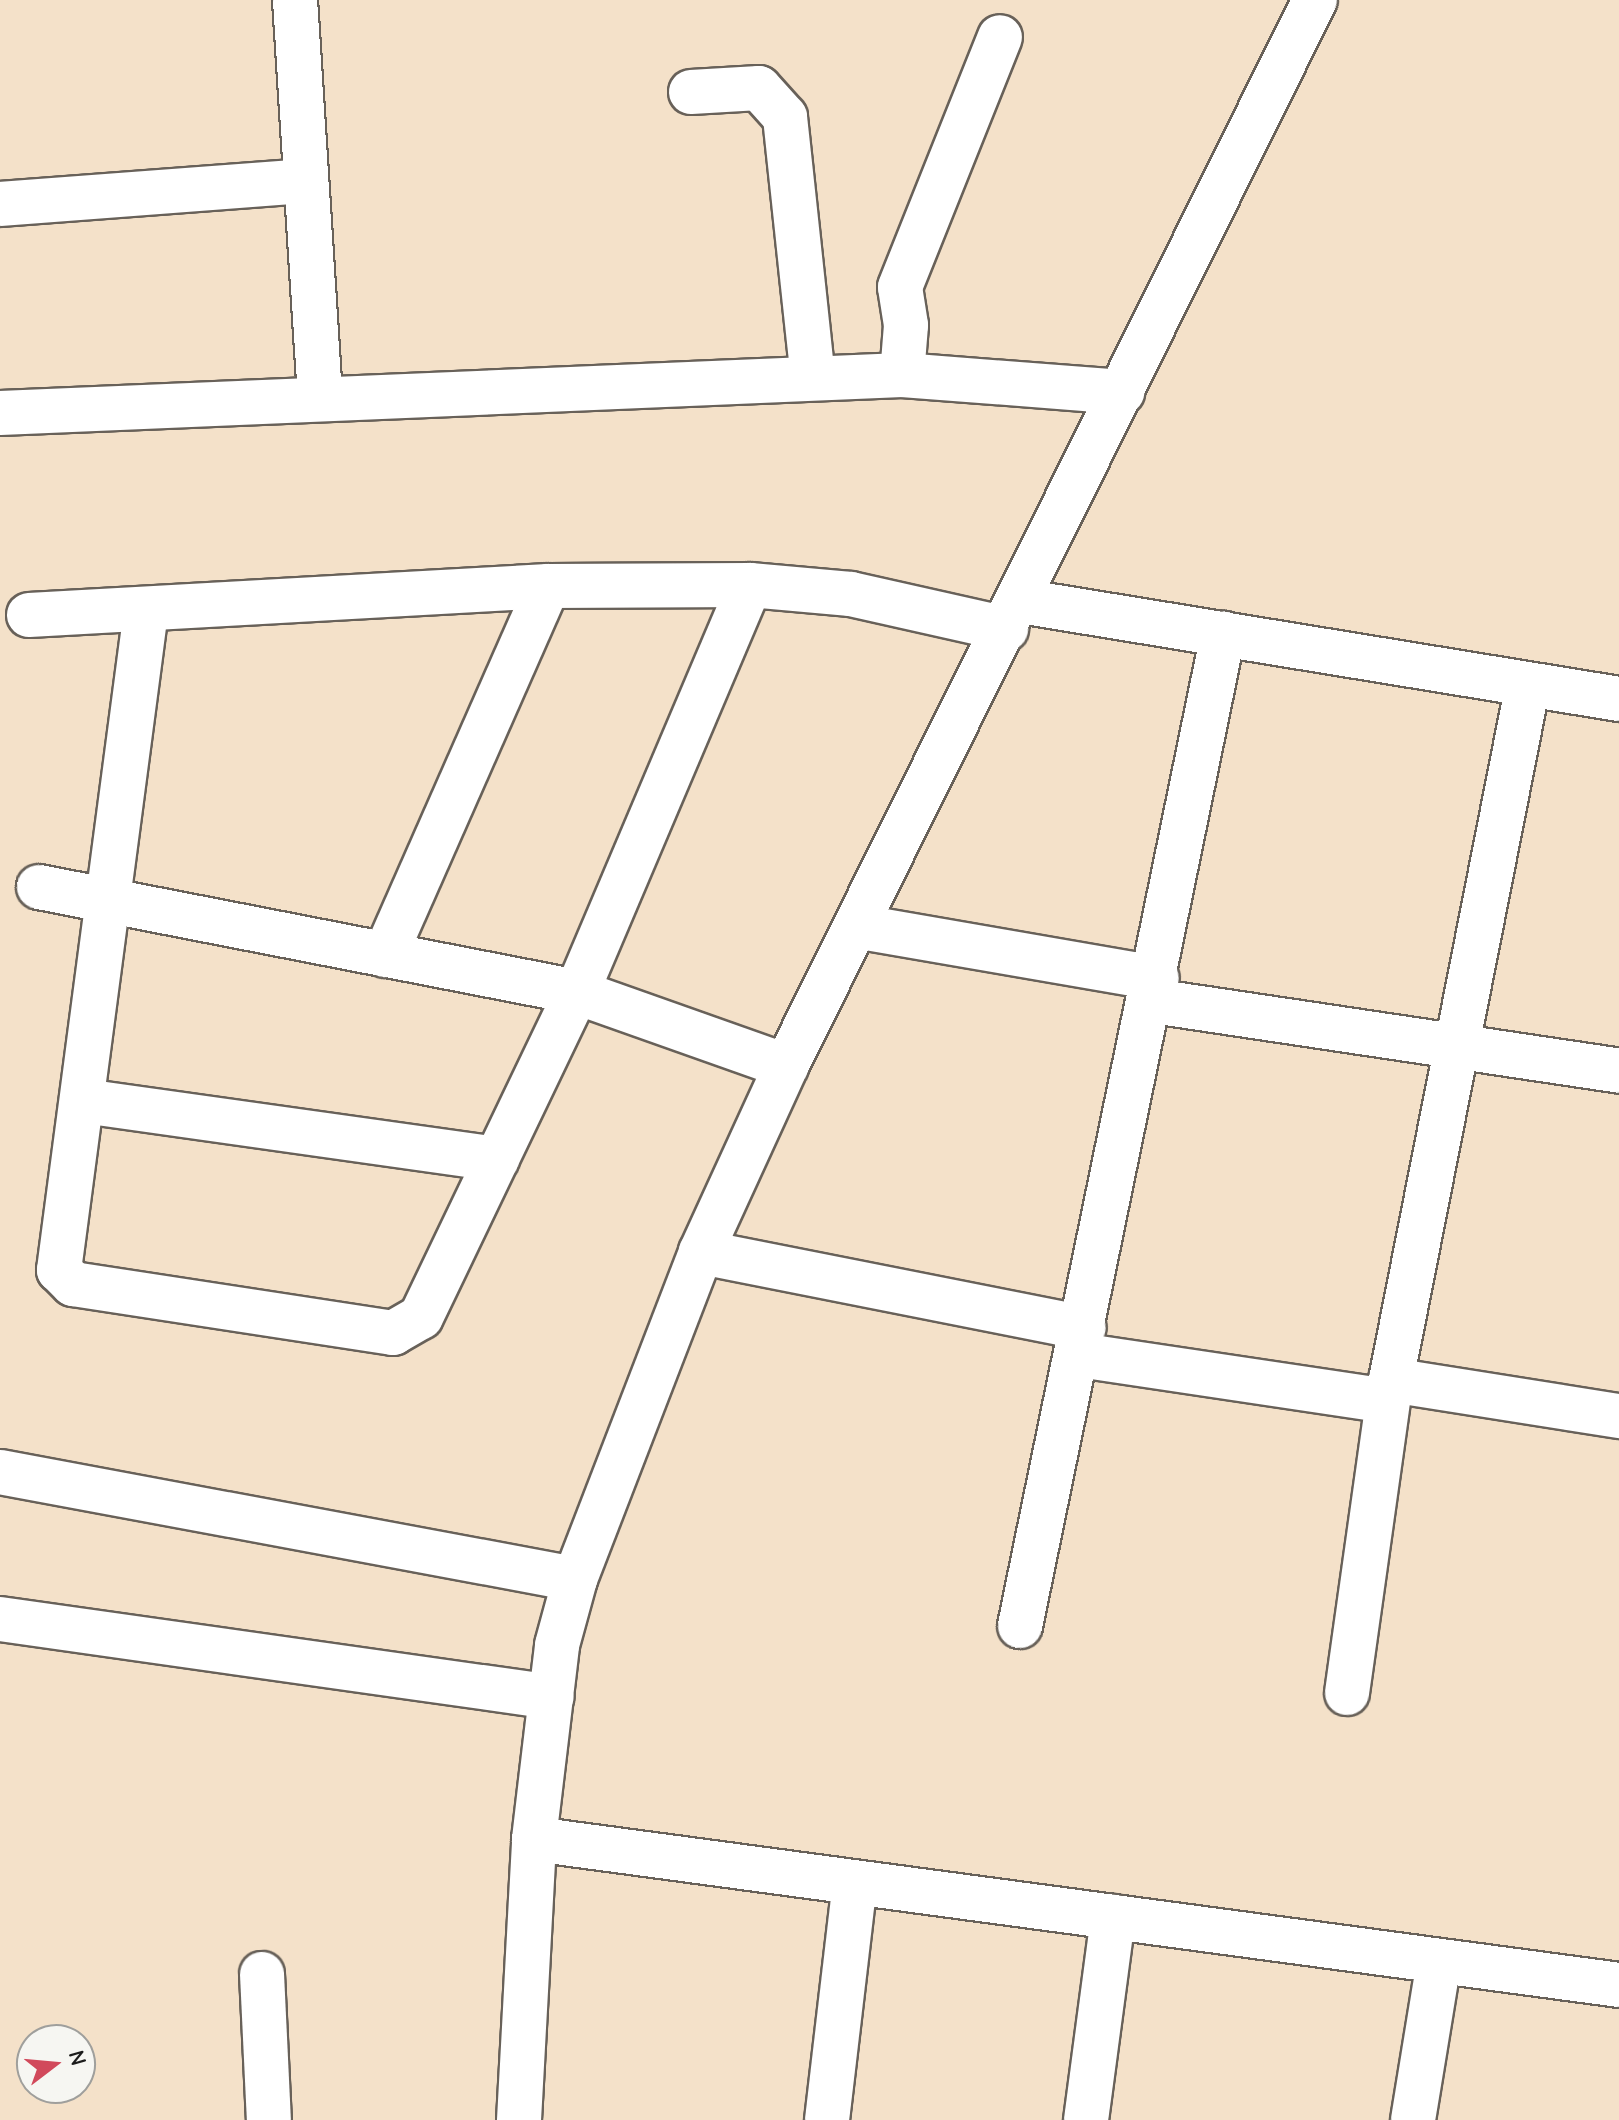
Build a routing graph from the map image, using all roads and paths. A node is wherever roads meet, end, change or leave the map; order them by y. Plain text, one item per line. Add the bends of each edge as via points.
1 (295, 0) edge
2 (1315, 0) edge
3 (1000, 37) dead end
4 (691, 92) dead end
5 (305, 181) junction
6 (0, 204) edge
7 (902, 375) junction
8 (813, 378) junction
9 (1122, 392) junction
10 (320, 397) junction
11 (0, 413) edge
12 (750, 585) junction
13 (548, 586) junction
14 (146, 611) junction
15 (29, 615) dead end
16 (1013, 615) junction
17 (1223, 634) junction
18 (1528, 684) junction
19 (1619, 699) edge
20 (39, 887) dead end
21 (110, 901) junction
22 (861, 927) junction
23 (385, 955) junction
24 (1155, 989) junction
25 (577, 992) junction
26 (1461, 1051) junction
27 (786, 1066) junction
28 (1619, 1071) edge
29 (84, 1101) junction
30 (497, 1159) junction
31 (701, 1252) junction
32 (1081, 1341) junction
33 (1390, 1391) junction
34 (1619, 1416) edge
35 (0, 1472) edge
36 (575, 1579) junction
37 (0, 1619) edge
38 (1020, 1626) dead end
39 (1347, 1693) dead end
40 (552, 1697) junction
41 (534, 1839) junction
42 (855, 1883) junction
43 (1113, 1917) junction
44 (1439, 1961) junction
45 (262, 1974) dead end
46 (1619, 1985) edge
47 (269, 2120) edge
48 (519, 2120) edge
49 (827, 2120) edge
50 (1086, 2120) edge
51 (1413, 2120) edge

1 - 5 street
2 - 9 street
3 - 7 street via 900,287 906,325
4 - 8 street via 759,88 785,117
5 - 6 street
5 - 10 street
7 - 8 street
7 - 9 street
8 - 10 street
9 - 16 street
10 - 11 street
12 - 13 street
12 - 16 street
12 - 25 street
13 - 14 street
13 - 23 street
14 - 15 street
14 - 21 street
16 - 17 street
16 - 22 street
17 - 18 street
17 - 24 street
18 - 19 street
18 - 26 street
20 - 21 street
21 - 23 street
21 - 29 street
22 - 24 street
22 - 27 street
23 - 25 street
24 - 26 street
24 - 32 street
25 - 27 street
25 - 30 street
26 - 28 street
26 - 33 street
27 - 31 street
29 - 30 street
29 - 30 street via 62,1280 393,1333 421,1317
31 - 32 street
31 - 36 street
32 - 33 street
32 - 38 street
33 - 34 street
33 - 39 street
35 - 36 street
36 - 40 street
37 - 40 street
40 - 41 street
41 - 42 street
41 - 48 street
42 - 43 street
42 - 49 street
43 - 44 street
43 - 50 street
44 - 46 street
44 - 51 street
45 - 47 street

